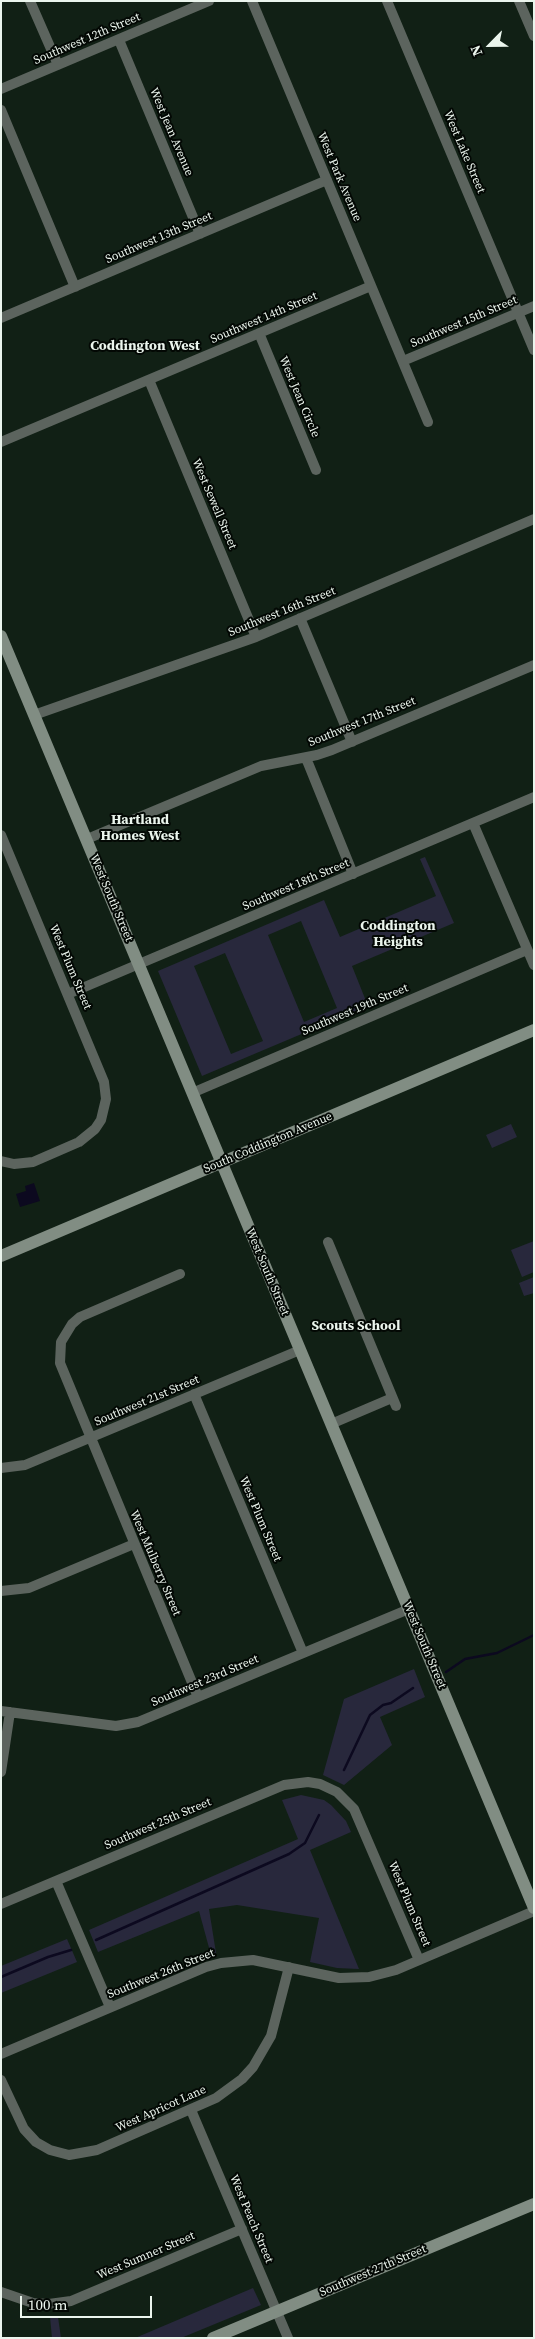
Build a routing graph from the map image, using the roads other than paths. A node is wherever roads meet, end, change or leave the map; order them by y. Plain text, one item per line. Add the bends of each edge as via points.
1 (30, 1) edge
2 (210, 1) edge
3 (252, 1) edge
4 (387, 1) edge
5 (519, 1) edge
6 (534, 36) edge
7 (119, 40) junction
8 (58, 65) junction
9 (1, 89) edge
10 (1, 110) edge
11 (327, 180) junction
12 (200, 234) junction
13 (371, 286) junction
14 (75, 287) junction
15 (534, 306) edge
16 (518, 313) junction
17 (1, 318) edge
18 (259, 333) junction
19 (534, 350) edge
20 (403, 362) junction
21 (149, 380) junction
22 (428, 422) dead end
23 (2, 440) edge
24 (316, 470) dead end
25 (534, 519) edge
26 (300, 618) junction
27 (256, 637) junction
28 (2, 642) edge
29 (534, 665) edge
30 (34, 715) junction
31 (352, 742) junction
32 (306, 758) junction
33 (534, 797) edge
34 (473, 823) junction
35 (1, 835) edge
36 (86, 839) junction
37 (353, 874) junction
38 (527, 950) junction
39 (139, 965) junction
40 (534, 965) edge
41 (68, 994) junction
42 (534, 1030) edge
43 (192, 1093) junction
44 (2, 1161) edge
45 (222, 1163) junction
46 (328, 1242) dead end
47 (1, 1256) edge
48 (180, 1274) dead end
49 (300, 1350) junction
50 (194, 1394) junction
51 (331, 1424) junction
52 (90, 1438) junction
53 (1, 1468) edge
54 (134, 1544) junction
55 (1, 1591) edge
56 (408, 1609) junction
57 (303, 1653) junction
58 (198, 1698) junction
59 (6, 1712) edge
60 (1, 1772) edge
61 (326, 1786) joint
62 (56, 1880) junction
63 (1, 1904) edge
64 (534, 1909) edge
65 (420, 1960) junction
66 (289, 1967) junction
67 (110, 2007) junction
68 (1, 2054) edge
69 (1, 2080) edge
70 (191, 2110) junction
71 (534, 2204) edge
72 (242, 2229) junction
73 (1, 2292) edge
74 (277, 2311) junction
75 (213, 2338) edge
76 (288, 2338) edge

1 - 8 street
2 - 7 street, Southwest 12th Street
3 - 11 street, West Park Avenue
4 - 16 street, West Lake Street
5 - 6 street
7 - 8 street, Southwest 12th Street
7 - 12 street, West Jean Avenue
8 - 9 street, Southwest 12th Street
10 - 14 street
11 - 12 street, Southwest 13th Street
11 - 13 street, West Park Avenue
12 - 14 street, Southwest 13th Street
13 - 18 street, Southwest 14th Street
13 - 20 street, West Park Avenue
14 - 17 street, Southwest 13th Street
15 - 16 street, Southwest 15th Street
16 - 19 street, West Lake Street
16 - 20 street, Southwest 15th Street
18 - 21 street, Southwest 14th Street
18 - 24 street, West Jean Circle
20 - 22 street, West Park Avenue
21 - 23 street, Southwest 14th Street
21 - 27 street, West Sewell Street
25 - 26 street, Southwest 16th Street
26 - 27 street, Southwest 16th Street
26 - 31 street
27 - 30 street, Southwest 16th Street
28 - 30 street, West South Street
29 - 31 street, Southwest 17th Street
30 - 36 street, West South Street
31 - 32 street, Southwest 17th Street
32 - 36 street, Southwest 17th Street via 261,766
32 - 37 street
33 - 34 street, Southwest 18th Street
34 - 37 street, Southwest 18th Street
34 - 38 street
35 - 41 street, West Plum Street
36 - 39 street, West South Street
37 - 39 street, Southwest 18th Street
38 - 40 street
38 - 43 street, Southwest 19th Street
39 - 41 street, Southwest 18th Street
39 - 43 street, West South Street
41 - 44 street, West Plum Street via 104,1082 105,1110 94,1129 79,1142 33,1162 14,1164
42 - 45 street, South Coddington Avenue
43 - 45 street, West South Street
45 - 47 street, South Coddington Avenue
45 - 49 street, West South Street
46 - 51 street via 394,1402
48 - 52 street, West Mulberry Street via 91,1310 72,1324 59,1341 62,1371
49 - 50 street, Southwest 21st Street
49 - 51 street, West South Street
50 - 52 street, Southwest 21st Street
50 - 57 street, West Plum Street
51 - 56 street, West South Street
52 - 53 street, Southwest 21st Street via 25,1465
52 - 54 street, West Mulberry Street
54 - 55 street via 29,1588
54 - 58 street, West Mulberry Street
56 - 57 street, Southwest 23rd Street
56 - 64 street, West South Street
57 - 58 street, Southwest 23rd Street
58 - 59 street, Southwest 23rd Street via 128,1725 116,1726
59 - 60 street
61 - 62 street, Southwest 25th Street via 308,1782 284,1784
61 - 65 street, West Plum Street via 346,1800 359,1818
62 - 63 street, Southwest 25th Street
62 - 67 street
64 - 65 street, Southwest 26th Street
65 - 66 street, Southwest 26th Street via 385,1974 353,1978
66 - 67 street, Southwest 26th Street via 253,1960 221,1963
66 - 70 street, West Apricot Lane via 271,2036 253,2067 230,2090
67 - 68 street, Southwest 26th Street
69 - 70 street, West Apricot Lane via 29,2135 42,2146 64,2154 79,2155 98,2150
70 - 72 street, West Peach Street
71 - 74 street, Southwest 27th Street
72 - 73 street, West Sumner Street via 71,2301 33,2303
72 - 74 street, West Peach Street
74 - 75 street, Southwest 27th Street
74 - 76 street, West Peach Street

